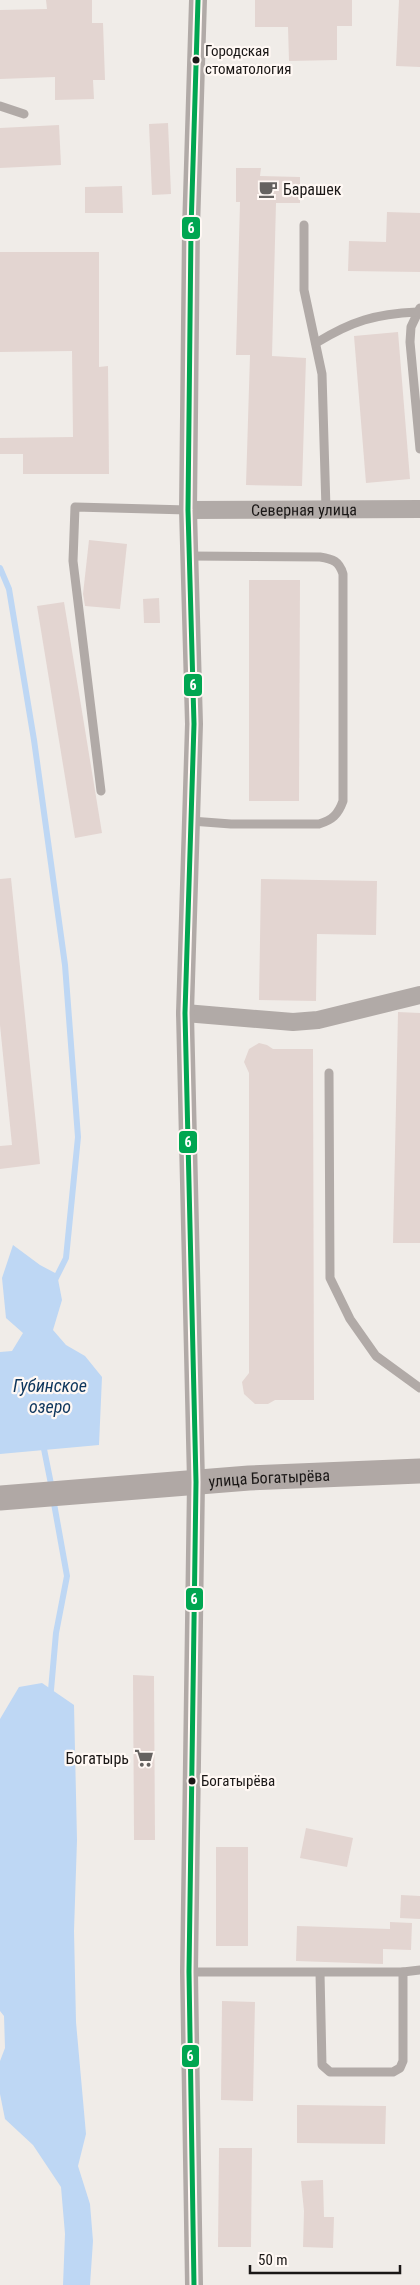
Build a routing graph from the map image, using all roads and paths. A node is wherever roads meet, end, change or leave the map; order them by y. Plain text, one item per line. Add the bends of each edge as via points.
1 (198, 0) edge
2 (0, 106) edge
3 (24, 114) dead end
4 (304, 225) dead end
5 (419, 310) edge
6 (316, 343) junction
7 (420, 450) edge
8 (326, 509) junction
9 (420, 509) edge
10 (188, 510) junction
11 (189, 556) junction
12 (101, 791) dead end
13 (191, 821) junction
14 (420, 995) edge
15 (185, 1013) junction
16 (329, 1073) dead end
17 (420, 1388) edge
18 (420, 1470) edge
19 (196, 1482) junction
20 (0, 1498) edge
21 (420, 1970) edge
22 (189, 1972) junction
23 (403, 1972) junction
24 (320, 1973) junction
25 (194, 2285) edge

1 - 10 street via 191,229
2 - 3 lane
4 - 6 lane via 304,290
5 - 6 lane via 360,320
5 - 7 lane via 411,327 410,342
6 - 8 lane via 322,374
8 - 9 street, Северная улица
8 - 10 street, Северная улица
10 - 11 street
10 - 12 lane via 75,507 73,561
11 - 13 street via 194,724
11 - 13 lane via 320,557 341,565 344,574 342,802 339,812 330,821 318,824
13 - 15 street
14 - 15 street via 318,1020 293,1022
15 - 19 street
16 - 17 lane via 330,1278 350,1319 376,1356
18 - 19 main road, улица Богатырёва
19 - 20 main road, улица Богатырёва
19 - 22 street
21 - 23 lane
22 - 24 lane
22 - 25 street
23 - 24 lane
23 - 24 lane via 403,2061 393,2072 330,2072 322,2065

